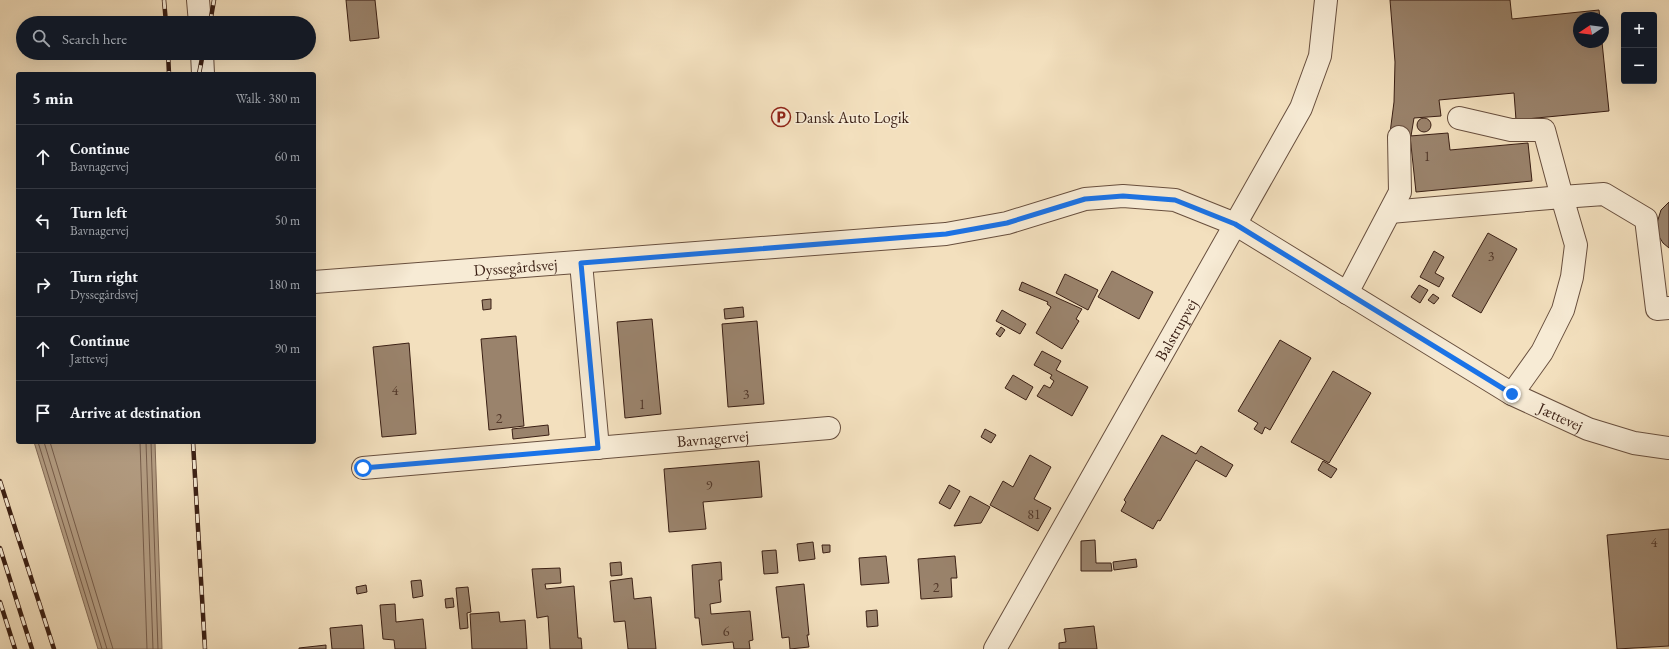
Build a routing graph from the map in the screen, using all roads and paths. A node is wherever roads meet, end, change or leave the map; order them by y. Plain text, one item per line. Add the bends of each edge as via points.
1 (198, 0) edge
2 (1326, 0) edge
3 (199, 16) edge
4 (202, 60) edge
5 (203, 72) edge
6 (1459, 118) dead end
7 (1400, 137) dead end
8 (1562, 197) junction
9 (1390, 212) junction
10 (1235, 224) junction
11 (581, 263) junction
12 (316, 282) edge
13 (1347, 293) junction
14 (1669, 308) edge
15 (1512, 394) junction
16 (828, 428) dead end
17 (598, 448) junction
18 (1669, 448) edge
19 (363, 468) dead end
20 (995, 649) edge

1 - 3 street
2 - 10 street, Balstrupvej via 1320,56 1301,108
4 - 5 street
6 - 8 street via 1511,130 1544,130
7 - 9 street via 1400,192
8 - 9 street
8 - 14 street via 1604,194 1646,219 1657,309
8 - 15 street via 1576,245 1572,277 1563,310 1542,352
9 - 13 street
10 - 11 street, Dyssegårdsvej via 1175,200 1123,196 1085,199 1007,223 946,234
10 - 13 street, Jættevej
10 - 20 street, Balstrupvej
11 - 12 street, Dyssegårdsvej
11 - 17 street
13 - 15 street, Jættevej
15 - 18 street, Jættevej via 1588,429 1634,443
16 - 17 street, Bavnagervej
17 - 19 street, Bavnagervej

